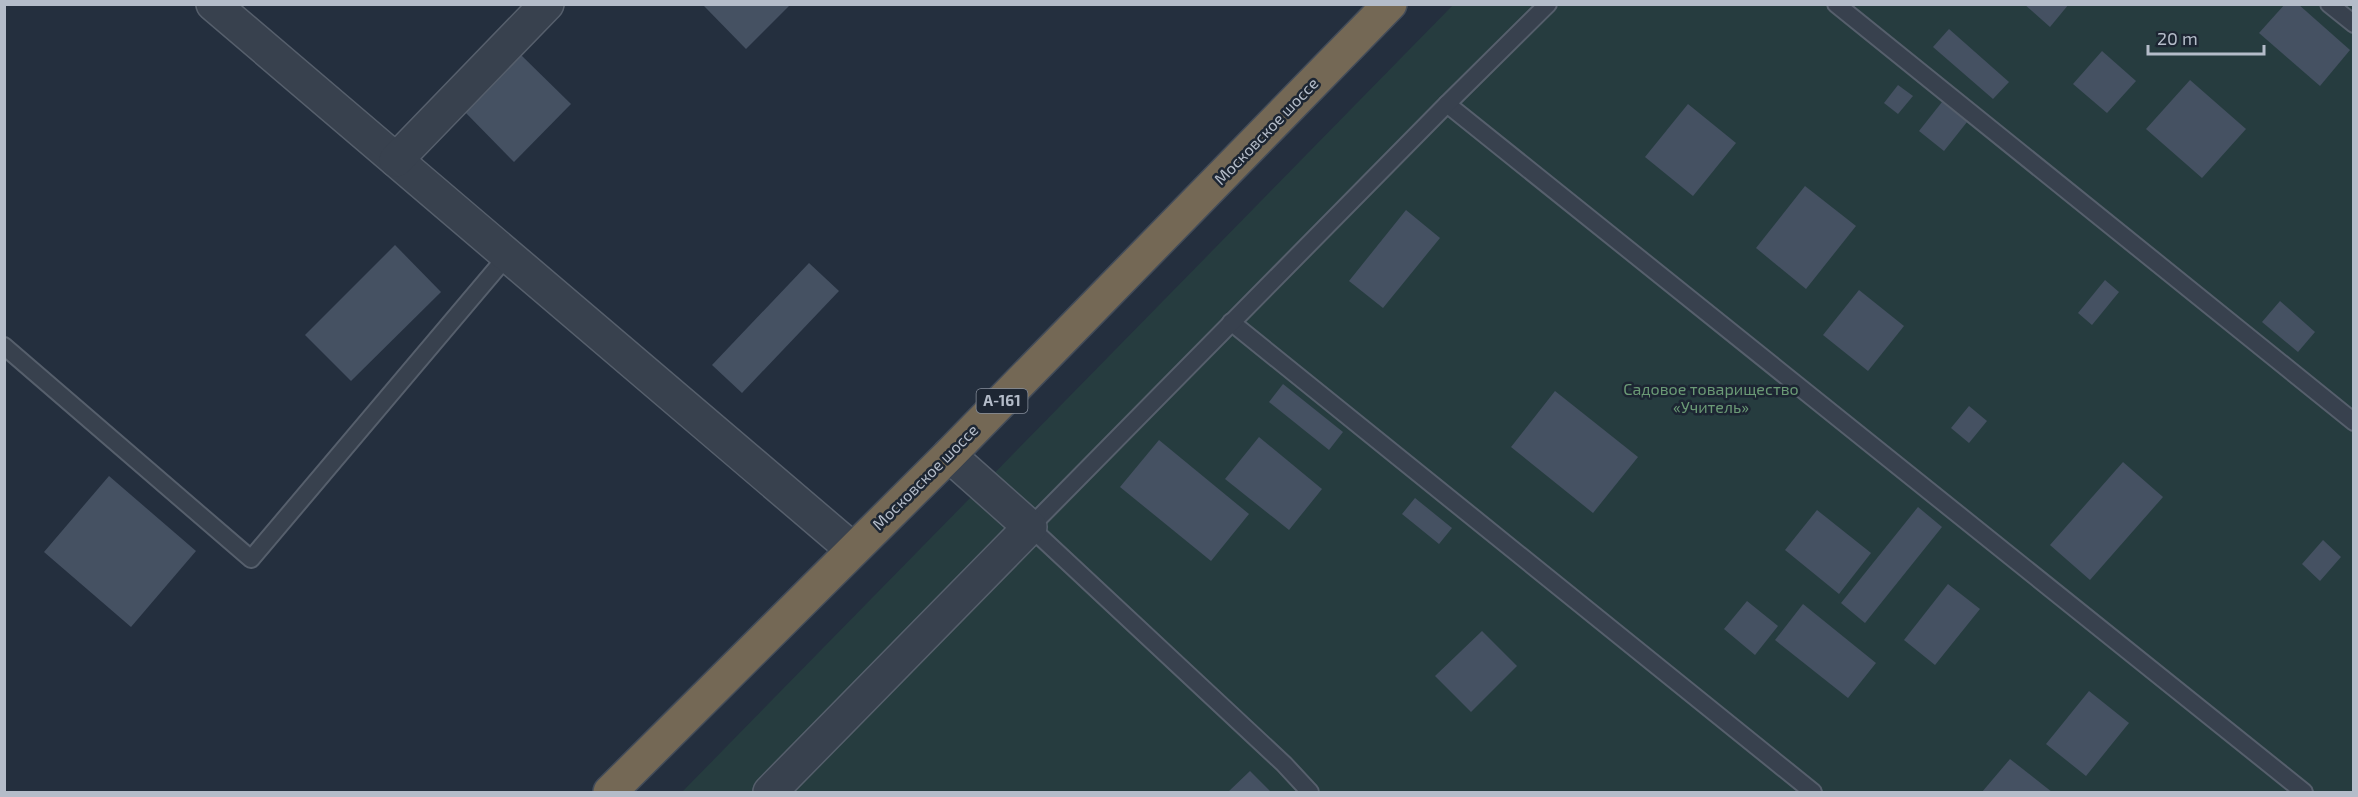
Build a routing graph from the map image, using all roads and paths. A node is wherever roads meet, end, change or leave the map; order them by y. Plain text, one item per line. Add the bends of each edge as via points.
1 (213, 4) edge
2 (547, 4) edge
3 (1390, 4) edge
4 (1548, 4) edge
5 (1836, 4) edge
6 (2329, 4) edge
7 (2354, 24) edge
8 (1447, 104) junction
9 (396, 160) junction
10 (507, 255) junction
11 (1231, 322) junction
12 (4, 346) edge
13 (2354, 422) edge
14 (949, 455) junction
15 (1030, 527) junction
16 (852, 549) junction
17 (783, 788) edge
18 (610, 792) edge
19 (1310, 792) edge
20 (1813, 792) edge
21 (2304, 792) edge

1 - 9 street
2 - 9 street
3 - 14 highway, Московское шоссе / А-161
4 - 8 lane
5 - 13 lane
6 - 7 lane
8 - 11 lane
8 - 21 lane
9 - 10 street
10 - 12 lane via 251,559
10 - 16 street
11 - 15 lane
11 - 20 lane
14 - 15 street
14 - 16 highway, Московское шоссе / А-161
15 - 17 street
15 - 19 lane
16 - 18 highway, Московское шоссе / А-161

